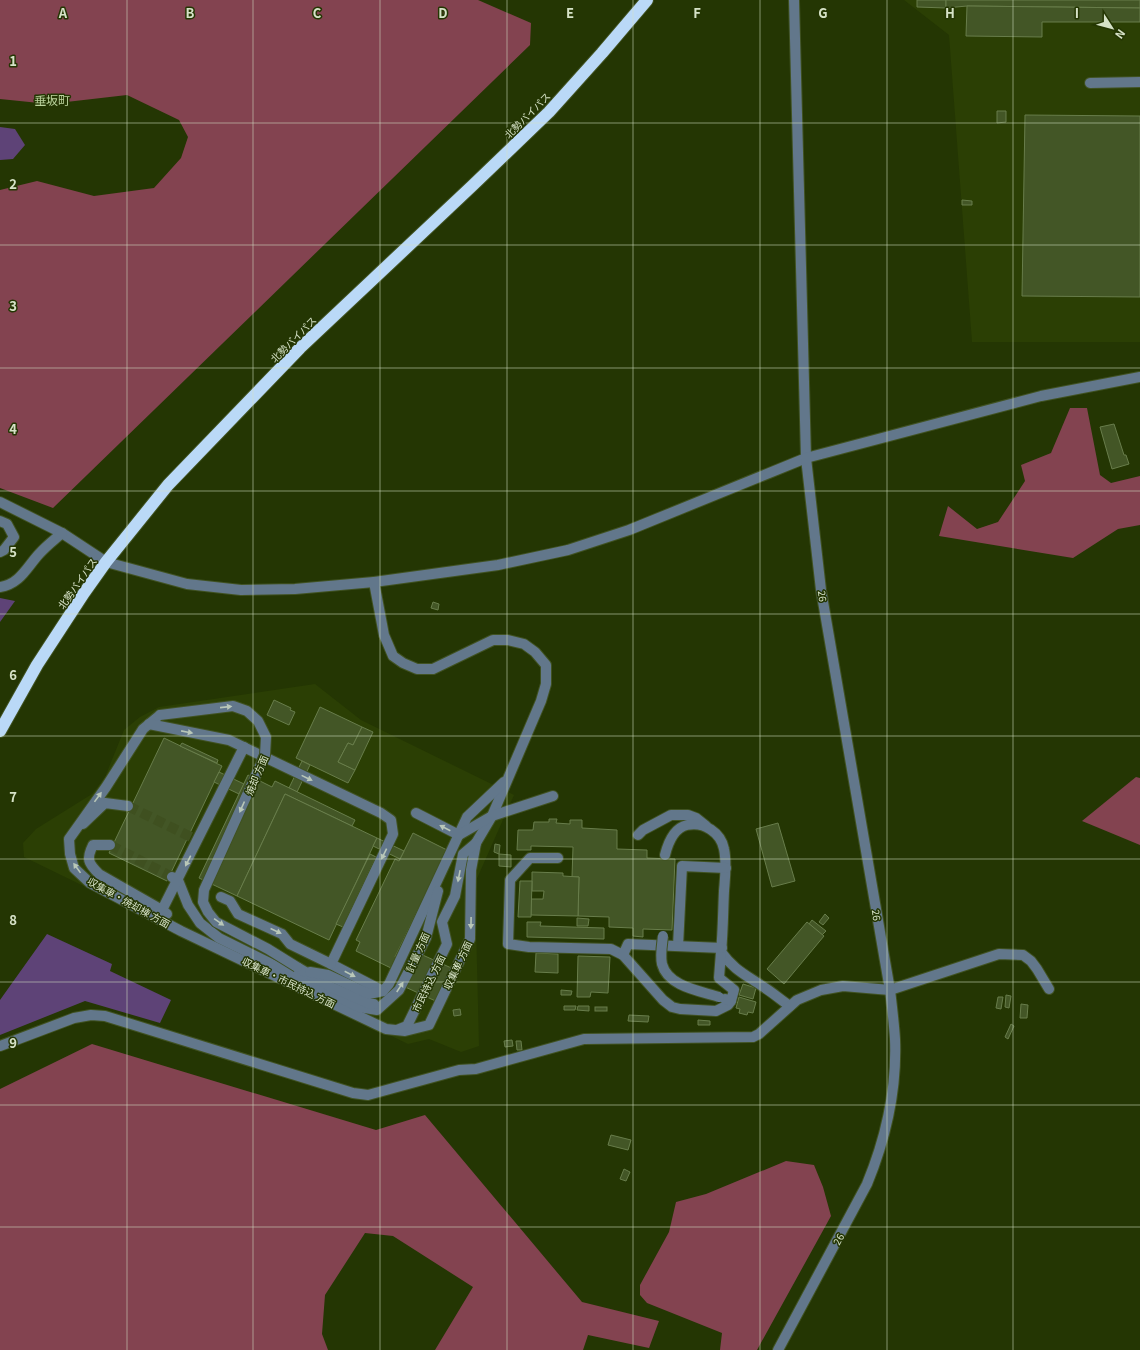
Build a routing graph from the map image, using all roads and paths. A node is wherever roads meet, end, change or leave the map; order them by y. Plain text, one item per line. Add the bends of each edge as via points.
1 (647, 0) edge
2 (794, 0) edge
3 (1140, 82) edge
4 (1090, 83) dead end
5 (1140, 377) edge
6 (806, 458) junction
7 (0, 502) edge
8 (0, 521) edge
9 (62, 533) junction
10 (0, 552) edge
11 (106, 562) junction
12 (374, 582) junction
13 (0, 587) edge
14 (149, 724) junction
15 (0, 731) edge
16 (244, 747) junction
17 (507, 778) junction
18 (553, 796) dead end
19 (128, 806) tunnel mouth
20 (416, 813) dead end
21 (492, 816) junction
22 (707, 827) junction
23 (77, 829) junction
24 (638, 834) dead end
25 (459, 835) junction
26 (476, 843) junction
27 (110, 845) tunnel mouth
28 (665, 855) dead end
29 (558, 858) dead end
30 (443, 868) junction
31 (726, 868) junction
32 (175, 878) junction
33 (221, 897) dead end
34 (160, 914) junction
35 (182, 931) joint
36 (663, 936) dead end
37 (678, 946) junction
38 (721, 950) junction
39 (623, 955) junction
40 (331, 964) junction
41 (301, 969) junction
42 (890, 990) junction
43 (1049, 990) dead end
44 (383, 991) junction
45 (731, 1001) junction
46 (383, 1005) junction
47 (790, 1006) junction
48 (397, 1030) junction
49 (0, 1046) edge
50 (778, 1350) edge

1 - 11 highway, 北勢バイパス via 549,112 300,348 241,409 168,485
2 - 6 street, 26
3 - 4 street
5 - 6 street via 1041,396
6 - 12 street via 630,530 568,550 498,565
6 - 42 street, 26 via 822,590
7 - 9 street
8 - 10 street via 7,524 14,537
9 - 11 street
9 - 13 street via 40,552 19,579 8,586
11 - 12 street via 187,584 241,590 295,589
11 - 15 highway, 北勢バイパス via 37,664
12 - 17 street via 384,635 393,656 403,663 417,669 433,669 493,640 508,640 524,644 546,665 546,684 541,701
14 -> 16 street via 229,740
23 -> 14 street, 焼却 方面 via 143,729
14 -> 41 street, 焼却 方面, bridge via 160,715 232,706 247,711 258,721 266,737 266,755 204,890 203,902 216,922
16 -> 32 street
16 -> 40 street via 391,820 393,834
17 - 21 street
17 - 25 street via 467,817
18 - 21 street
19 - 23 street via 105,803
25 -> 20 street
21 - 25 street
21 - 26 street
22 - 24 street via 688,815 671,815
22 - 28 street via 687,825 680,829 673,835
22 - 31 street via 720,838
34 -> 23 street, 収集車・焼却棟 方面 via 90,883 74,868 69,839
25 - 30 street
26 -> 48 street, 市民持込 方面 via 463,854 455,896 442,922 447,944 407,1026
26 -> 48 street, 収集車 方面 via 471,870 470,939 429,1025 405,1031
27 - 34 street via 93,845 88,856 90,866
29 - 39 street via 530,858 510,880 508,944 611,949
30 - 44 street via 389,984
46 -> 30 street, 計量 方面 via 399,990 426,938
31 - 37 street via 682,866
31 - 38 street
32 - 34 street
32 - 46 street via 200,923 220,938 359,1007 377,1010
33 -> 40 street via 230,901 238,914 282,934 290,944
34 - 35 street, 収集車・焼却棟 方面
35 - 48 street, 収集車・市民持込 方面 via 386,1029
36 - 45 street, bridge via 662,964 674,980
37 - 38 street
37 - 39 street via 628,944
38 - 45 street via 719,978 734,990
38 - 47 street via 727,960 742,974
39 - 45 street via 663,1000 672,1006 680,1009 716,1011 728,1006
40 -> 44 street
41 - 44 street via 328,974 369,994
41 - 46 street via 332,987 370,1004
42 - 43 street via 999,954 1023,955 1037,969
42 - 47 street via 843,986 829,988 797,1000
42 - 50 street, 26 via 895,1073 878,1158 865,1189
47 - 49 street via 753,1037 584,1039 368,1095 353,1093 105,1016 74,1018

